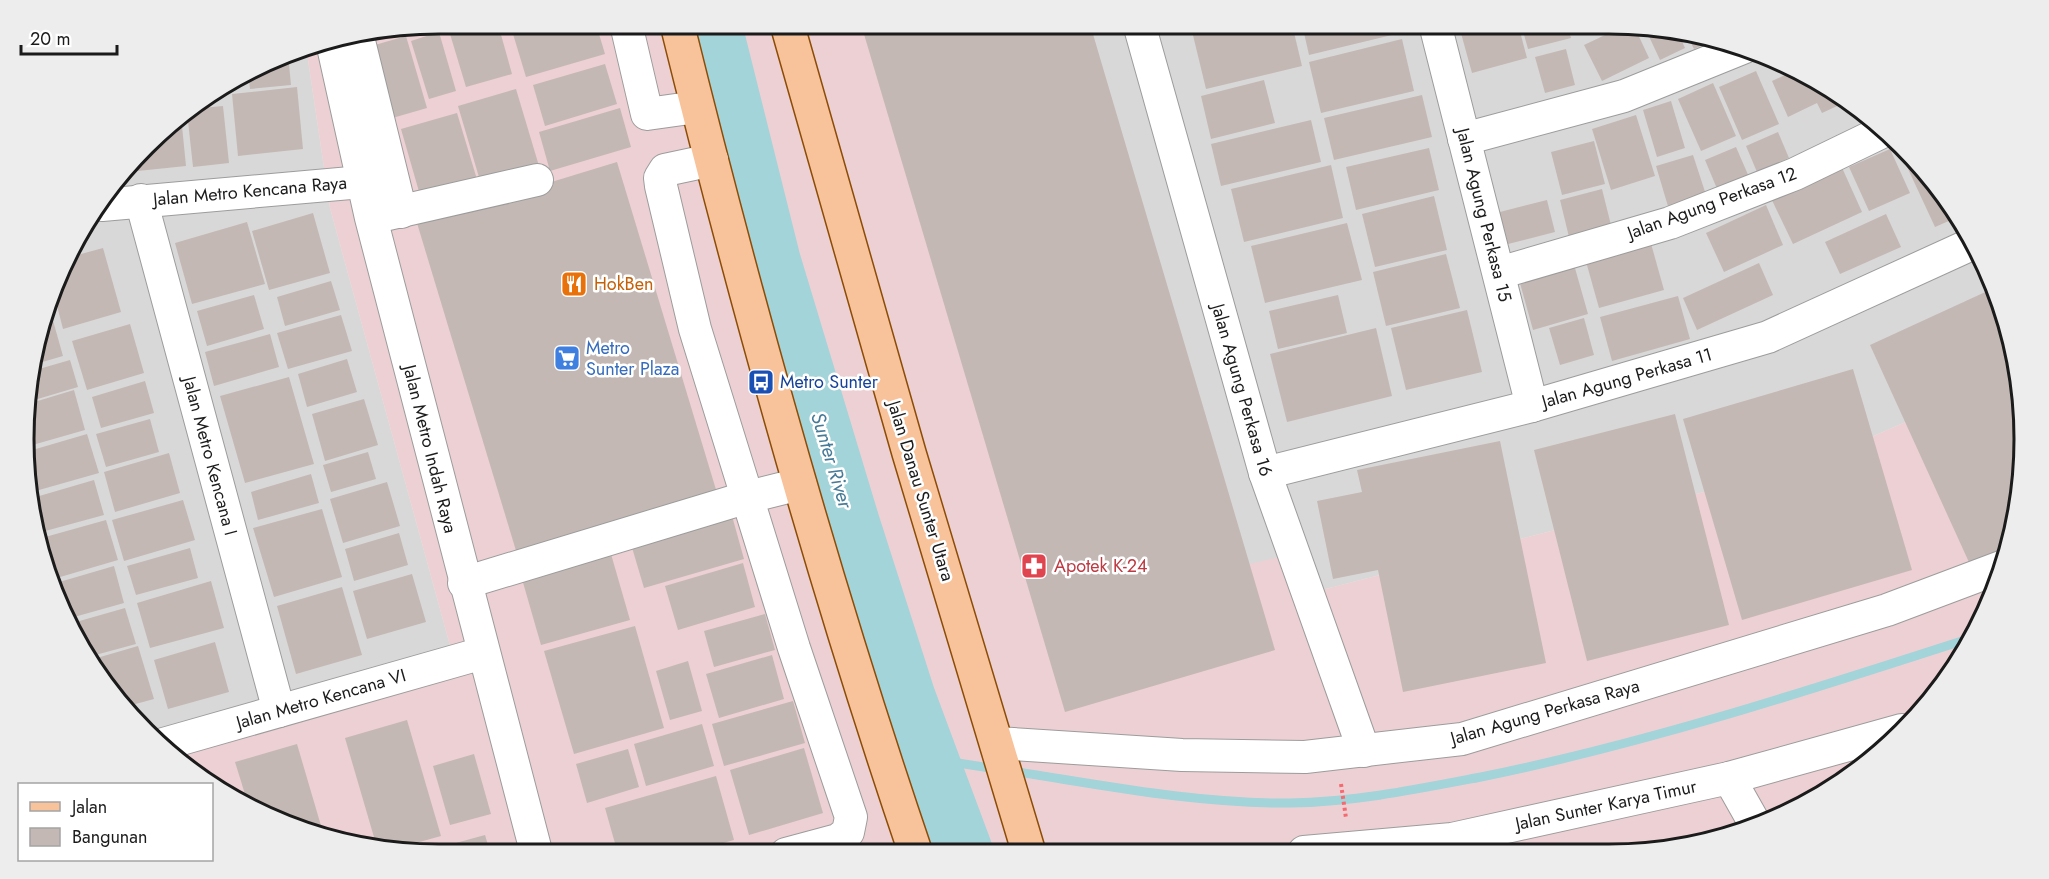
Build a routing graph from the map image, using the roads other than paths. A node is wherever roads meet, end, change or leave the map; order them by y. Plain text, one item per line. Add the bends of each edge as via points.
1 (628, 34) edge
2 (679, 34) edge
3 (790, 34) edge
4 (1142, 34) edge
5 (1438, 34) edge
6 (359, 42) edge
7 (333, 48) edge
8 (1730, 53) edge
9 (697, 107) junction
10 (1876, 135) edge
11 (1464, 139) junction
12 (712, 160) junction
13 (537, 180) dead end
14 (362, 182) junction
15 (141, 200) junction
16 (110, 204) edge
17 (386, 215) junction
18 (1966, 247) edge
19 (1499, 273) junction
20 (1532, 406) junction
21 (1265, 473) junction
22 (800, 484) junction
23 (748, 497) junction
24 (1993, 571) edge
25 (464, 583) junction
26 (483, 653) junction
27 (279, 711) junction
28 (1882, 739) edge
29 (170, 742) edge
30 (1364, 751) junction
31 (1001, 753) junction
32 (1730, 778) junction
33 (1752, 818) edge
34 (534, 844) edge
35 (825, 844) edge
36 (910, 844) edge
37 (1026, 844) edge
38 (1459, 844) edge

1 - 9 street via 647,114
2 - 9 main road
3 - 31 main road, Jalan Danau Sunter Utara via 909,453
4 - 21 street, Jalan Agung Perkasa 16
5 - 11 street, Jalan Agung Perkasa 15
6 - 17 street
7 - 14 street, Jalan Metro Indah Raya
8 - 11 street via 1624,96
9 - 12 main road
10 - 19 street, Jalan Agung Perkasa 12 via 1795,174 1670,223
11 - 19 street, Jalan Agung Perkasa 15
12 - 22 main road
12 - 23 street via 676,166 660,178 695,329
13 - 17 street
14 - 15 street, Jalan Metro Kencana Raya
14 - 17 street, Jalan Metro Indah Raya
15 - 16 street, Jalan Metro Kencana Raya
15 - 27 street, Jalan Metro Kencana I
17 - 25 street, Jalan Metro Indah Raya
18 - 20 street, Jalan Agung Perkasa 11 via 1768,337
19 - 20 street, Jalan Agung Perkasa 15
20 - 21 street, Jalan Agung Perkasa 11
21 - 30 street, Jalan Agung Perkasa 16
22 - 23 street
22 - 36 main road
23 - 25 street
23 - 35 street via 851,817 848,832
24 - 30 street, Jalan Agung Perkasa Raya via 1887,610 1462,739
25 - 26 street, Jalan Metro Indah Raya
26 - 27 street, Jalan Metro Kencana VI
26 - 34 street, Jalan Metro Indah Raya
27 - 29 street, Jalan Metro Kencana VI
28 - 32 street, Jalan Sunter Karya Timur
30 - 31 street, Jalan Agung Perkasa Raya via 1305,757
31 - 37 main road, Jalan Danau Sunter Utara
32 - 33 street
32 - 38 street, Jalan Sunter Karya Timur

